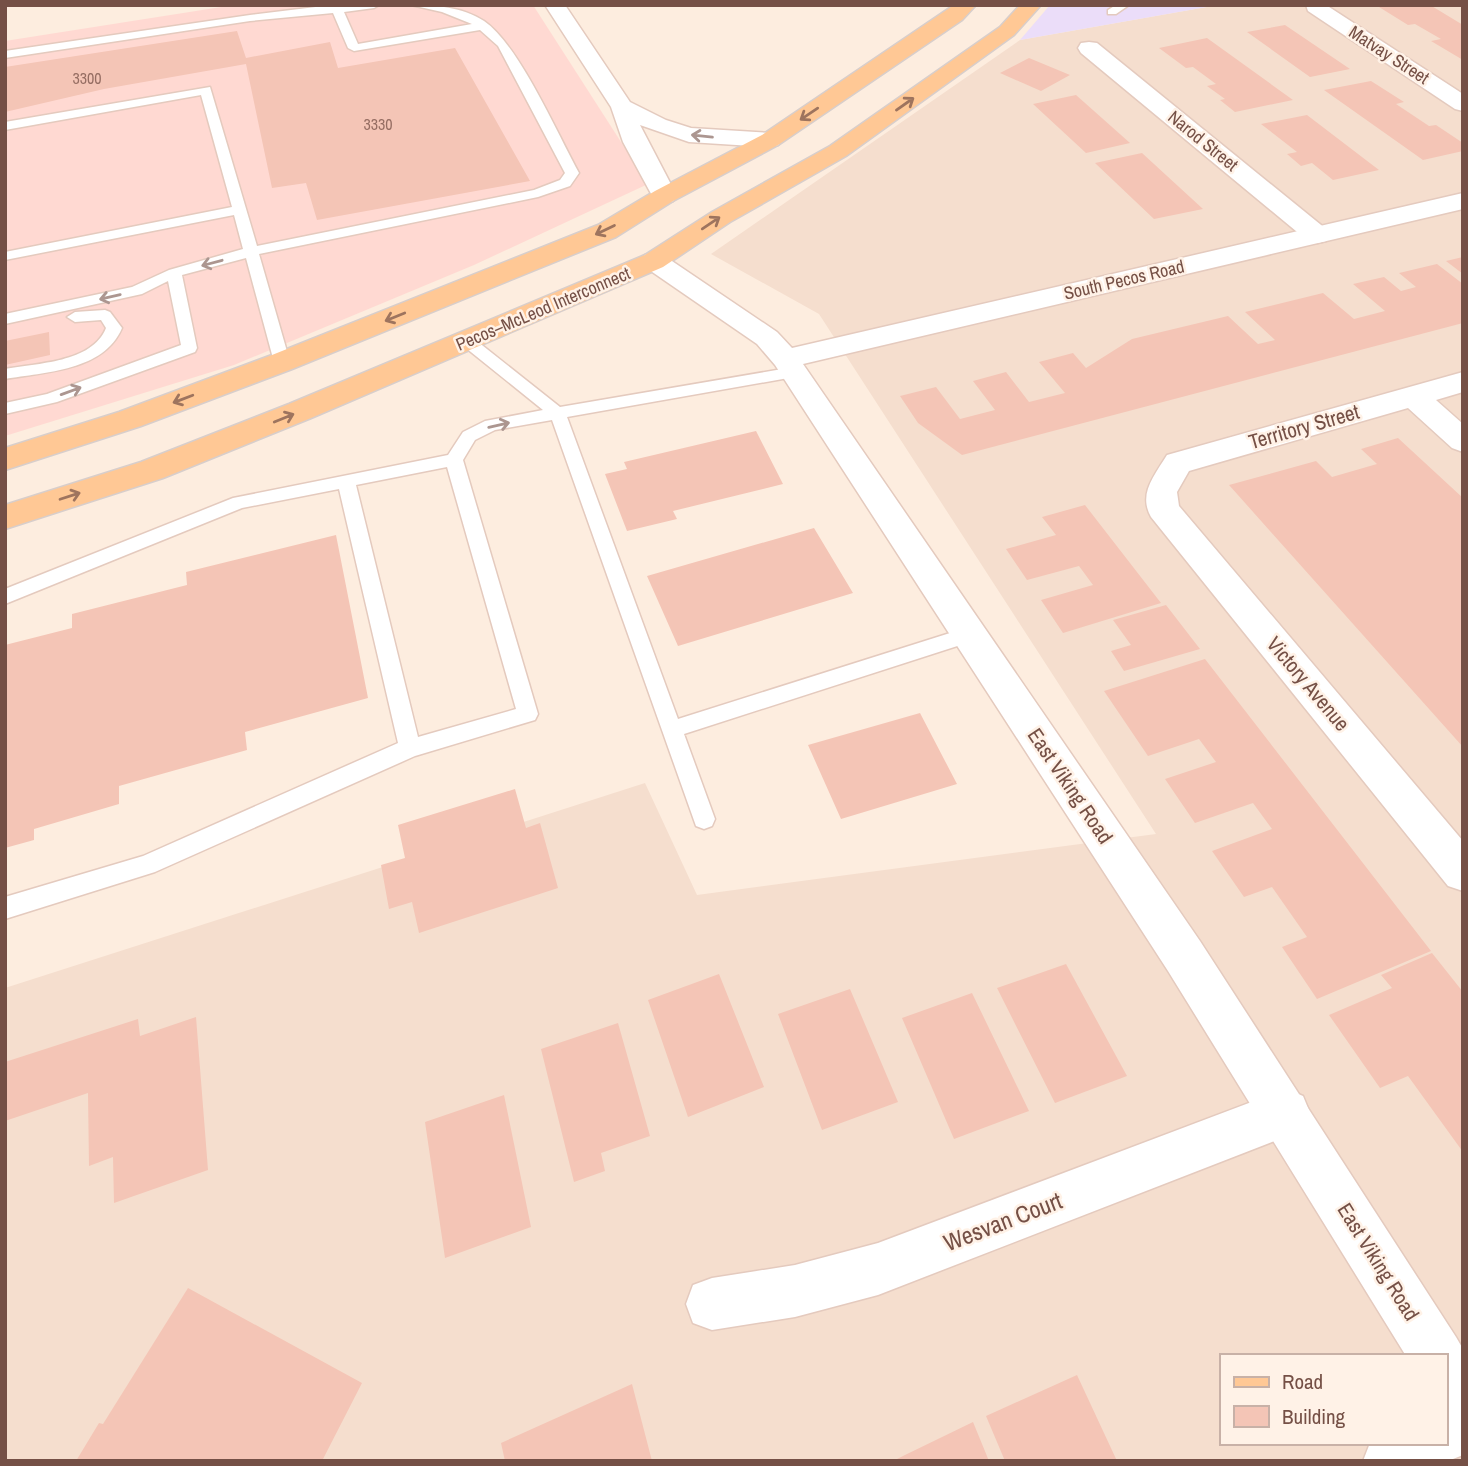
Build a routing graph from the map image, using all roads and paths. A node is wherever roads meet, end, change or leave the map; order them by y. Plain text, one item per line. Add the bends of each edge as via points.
1 (374, 5) edge
2 (416, 5) edge
3 (555, 5) edge
4 (966, 5) edge
5 (1031, 5) edge
6 (1124, 5) edge
7 (336, 7) junction
8 (1315, 7) dead end
9 (1112, 12) dead end
10 (482, 26) junction
11 (1090, 48) dead end
12 (5, 55) edge
13 (1463, 104) edge
14 (622, 107) junction
15 (5, 126) edge
16 (762, 144) junction
17 (1463, 201) edge
18 (238, 210) junction
19 (662, 226) junction
20 (1317, 235) junction
21 (250, 252) junction
22 (5, 256) edge
23 (174, 273) junction
24 (5, 319) edge
25 (5, 332) edge
26 (467, 341) junction
27 (282, 362) junction
28 (790, 365) junction
29 (5, 374) edge
30 (1463, 382) edge
31 (1412, 395) junction
32 (5, 409) edge
33 (558, 414) junction
34 (1463, 441) edge
35 (5, 459) edge
36 (454, 460) junction
37 (346, 481) junction
38 (1161, 492) joint
39 (5, 517) edge
40 (5, 597) edge
41 (969, 635) junction
42 (673, 729) junction
43 (410, 748) junction
44 (704, 818) dead end
45 (1463, 872) edge
46 (5, 908) edge
47 (1286, 1114) junction
48 (712, 1304) dead end
49 (1436, 1354) edge
50 (1447, 1372) edge
51 (1463, 1397) edge
52 (1463, 1425) edge
53 (1447, 1433) edge
54 (1422, 1445) edge
55 (1391, 1461) edge

1 - 7 lane
2 - 10 lane via 444,9
3 - 14 street, East Viking Road
4 -> 16 main road
19 -> 5 main road, Pecos–McLeod Interconnect via 721,217 838,151 1007,31
6 - 9 lane
7 - 10 lane via 354,48
7 - 12 lane
8 - 13 street, Matvay Street
10 - 21 lane via 503,44 566,161 572,173 565,183 538,193
11 - 20 street, Narod Street
16 -> 14 street via 689,135
14 - 19 street, East Viking Road
15 - 18 lane via 206,90
16 - 19 main road via 748,176
17 - 20 street, South Pecos Road
18 - 21 lane
18 - 22 lane
19 - 26 main road, Pecos–McLeod Interconnect
19 -> 27 main road, Pecos–McLeod Interconnect via 607,231
19 - 28 street, East Viking Road
20 - 28 street, South Pecos Road
21 -> 23 lane
21 - 27 lane
23 -> 24 lane via 137,291
32 -> 23 lane via 51,398 189,348
25 - 29 lane via 91,314 105,315 114,328 108,345 95,353
26 - 33 lane
39 -> 26 main road, Pecos–McLeod Interconnect via 152,470
27 -> 35 main road, Pecos–McLeod Interconnect via 130,419
28 - 33 lane
28 - 41 street, East Viking Road
30 - 31 street, Territory Street
31 - 34 street
31 - 38 street, Territory Street via 1178,463
36 -> 33 lane via 469,436 491,425
33 - 42 lane
36 - 37 lane
36 - 43 lane via 528,714
37 - 40 lane via 239,502
37 - 43 lane
38 - 45 street, Victory Avenue via 1163,509
41 - 42 lane
41 - 47 street, East Viking Road
42 - 44 lane
43 - 46 lane via 147,865
47 - 48 street, Wesvan Court via 878,1269 796,1291
47 - 49 street, East Viking Road
50 - 51 street
52 - 53 street
54 - 55 street

